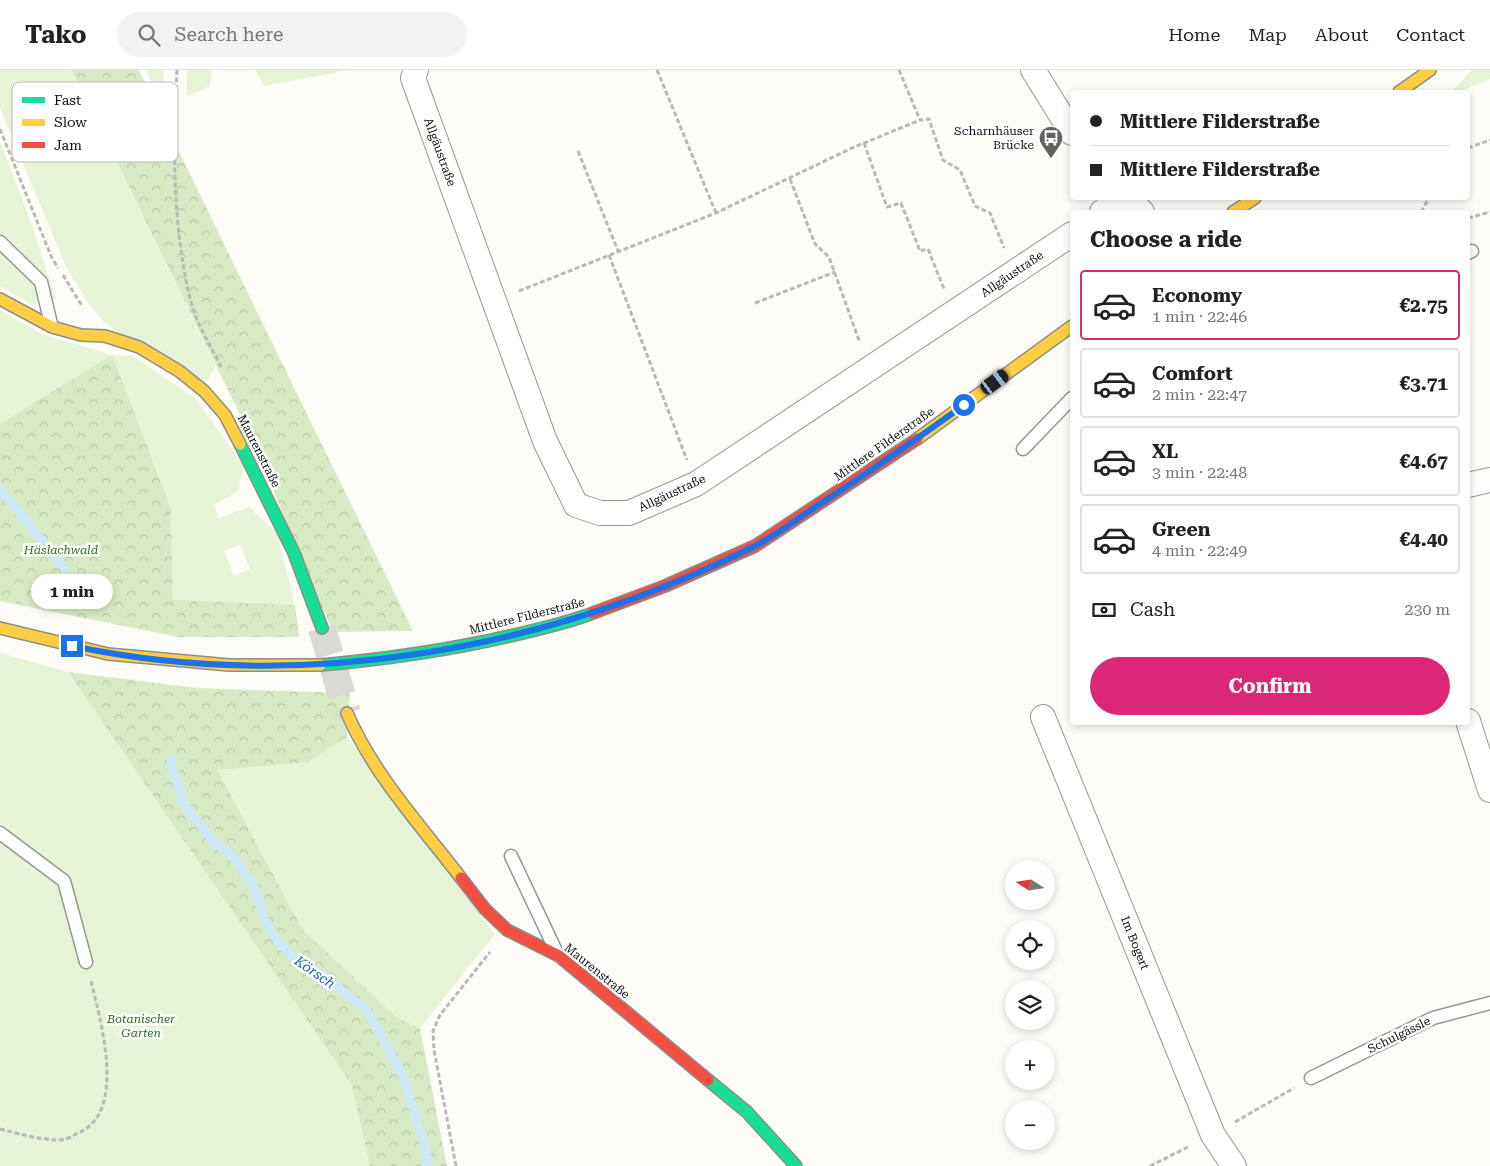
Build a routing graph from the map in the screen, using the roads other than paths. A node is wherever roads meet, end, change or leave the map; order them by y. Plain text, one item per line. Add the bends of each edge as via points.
1 (416, 70) edge
2 (1033, 70) edge
3 (1430, 70) edge
4 (1402, 90) edge
5 (1070, 130) edge
6 (1117, 200) edge
7 (1130, 200) edge
8 (1252, 200) edge
9 (1105, 210) edge
10 (1140, 210) edge
11 (1236, 210) edge
12 (1070, 235) edge
13 (0, 242) edge
14 (0, 299) edge
15 (52, 327) junction
16 (1070, 327) edge
17 (1070, 400) edge
18 (1023, 449) dead end
19 (1490, 480) edge
20 (1470, 485) edge
21 (0, 628) edge
22 (322, 628) tunnel mouth
23 (347, 712) tunnel mouth
24 (1043, 717) dead end
25 (1469, 725) edge
26 (1490, 790) edge
27 (0, 833) edge
28 (511, 856) dead end
29 (559, 956) junction
30 (86, 962) road end
31 (1490, 1003) edge
32 (1311, 1078) road end
33 (796, 1166) edge
34 (1234, 1166) edge

1 - 12 street, Allgäustraße via 413,78 546,441 576,505 600,512 629,513 696,484
2 - 5 street
3 - 4 main road
6 - 9 street
7 - 10 street
8 - 11 main road
13 - 15 lane via 41,282
14 - 15 main road, Maurenstraße
15 - 22 main road, Maurenstraße via 81,335 105,336 139,347 204,391 225,415 294,553
16 - 21 main road, Mittlere Filderstraße via 886,461 755,546 665,586 575,620 482,643 391,659 312,666 229,665 108,654
17 - 18 lane
19 - 20 street
23 - 29 main road, Maurenstraße via 357,736 387,781 485,909 507,930
24 - 34 street, Im Bogert via 1213,1135
25 - 26 street
27 - 30 lane via 64,881
28 - 29 lane
29 - 33 main road, Maurenstraße via 747,1112
31 - 32 lane, Schulgässle via 1433,1018

